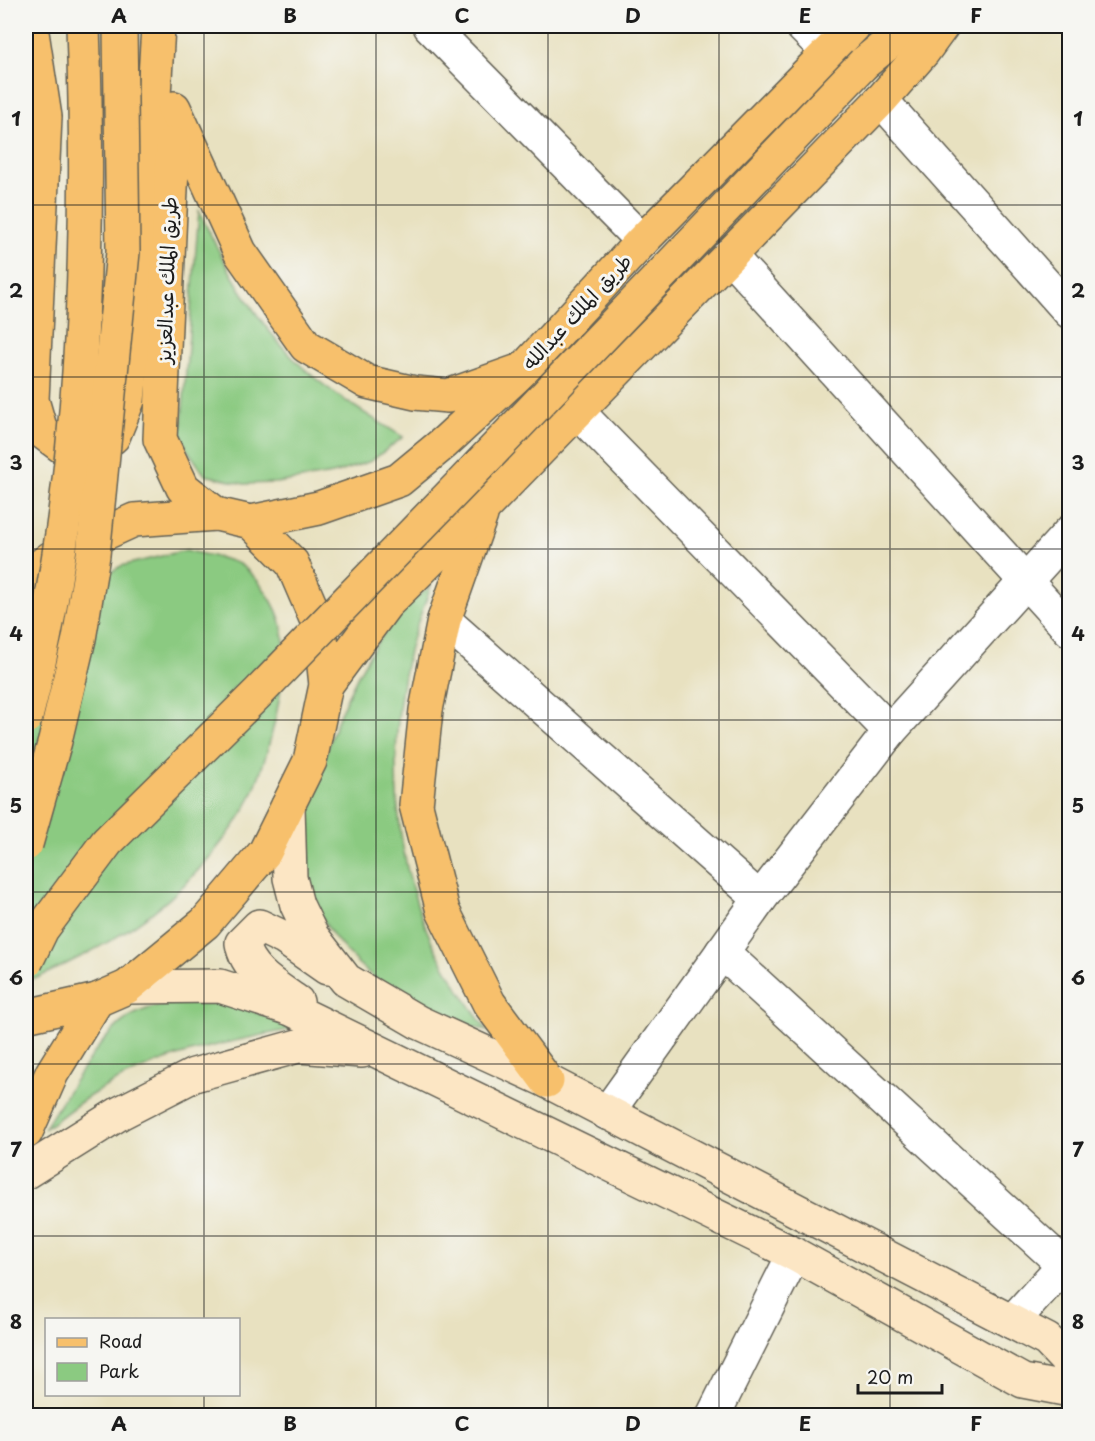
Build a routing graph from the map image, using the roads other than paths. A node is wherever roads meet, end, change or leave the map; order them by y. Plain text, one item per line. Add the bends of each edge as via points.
1 (31, 26) edge
2 (83, 26) edge
3 (120, 26) edge
4 (158, 26) edge
5 (165, 26) edge
6 (430, 26) edge
7 (802, 26) edge
8 (854, 26) edge
9 (909, 26) edge
10 (942, 26) edge
11 (828, 51) junction
12 (880, 100) junction
13 (174, 108) junction
14 (642, 240) junction
15 (729, 255) junction
16 (1070, 312) edge
17 (524, 369) junction
18 (577, 411) junction
19 (483, 508) junction
20 (216, 514) junction
21 (251, 522) junction
22 (1070, 532) edge
23 (26, 577) edge
24 (1026, 580) junction
25 (444, 620) junction
26 (1070, 630) edge
27 (326, 685) junction
28 (26, 717) edge
29 (890, 731) junction
30 (288, 806) junction
31 (26, 844) edge
32 (760, 899) junction
33 (722, 952) junction
34 (26, 962) edge
35 (346, 980) junction
36 (127, 987) junction
37 (97, 1000) junction
38 (26, 1016) edge
39 (330, 1027) junction
40 (405, 1065) junction
41 (547, 1081) junction
42 (607, 1113) junction
43 (26, 1132) edge
44 (26, 1172) edge
45 (794, 1254) junction
46 (1067, 1262) edge
47 (1012, 1322) junction
48 (1070, 1364) edge
49 (1070, 1390) edge
50 (713, 1416) edge

1 - 4 main road via 45,117 32,400 41,430 64,448 92,451 113,437 128,400 149,183
2 - 28 main road, bridge via 87,134 76,403 51,598
3 - 31 main road, bridge via 123,252 93,555 55,741
5 - 13 main road, طريق الملك عبدالعزيز
6 - 14 street
7 - 11 street
8 - 11 main road, طريق الملك عبدالله
9 - 34 main road, bridge via 864,63 258,693 107,842 42,929
10 - 12 main road
11 - 14 main road, طريق الملك عبدالله
12 - 15 main road
12 - 16 street
13 - 17 main road via 240,252 306,346 367,382 415,393 448,396
13 - 20 main road, طريق الملك عبدالعزيز via 160,439 183,488
14 - 17 main road, طريق الملك عبدالله
15 - 18 main road
15 - 24 street
17 - 21 main road, طريق الملك عبدالله via 399,480 319,508
18 - 19 main road
18 - 29 street
19 - 25 main road
19 - 27 main road via 386,604
20 - 21 main road
20 - 23 main road via 134,520 51,558
21 - 27 main road via 292,563 321,628
22 - 24 street
24 - 26 street
24 - 29 street
25 - 32 street
25 - 41 main road via 426,710 416,805 443,911 489,1003
27 - 30 main road via 310,761
29 - 32 street
30 - 35 street via 290,878 297,905 312,936
30 - 36 main road via 265,852 206,923
32 - 33 street
33 - 42 street
33 - 46 street
35 - 39 street via 259,926 242,943 244,956 267,980
35 - 41 street via 418,1022
36 - 37 main road
36 - 39 street via 220,986 291,1009
37 - 38 main road
37 - 43 main road via 52,1073
39 - 40 street
40 - 44 street via 356,1050 298,1046 233,1062 194,1075 120,1113
40 - 45 street
41 - 42 street
42 - 47 street
45 - 49 street via 1023,1381
45 - 50 street
46 - 47 street
47 - 48 street via 1047,1340

